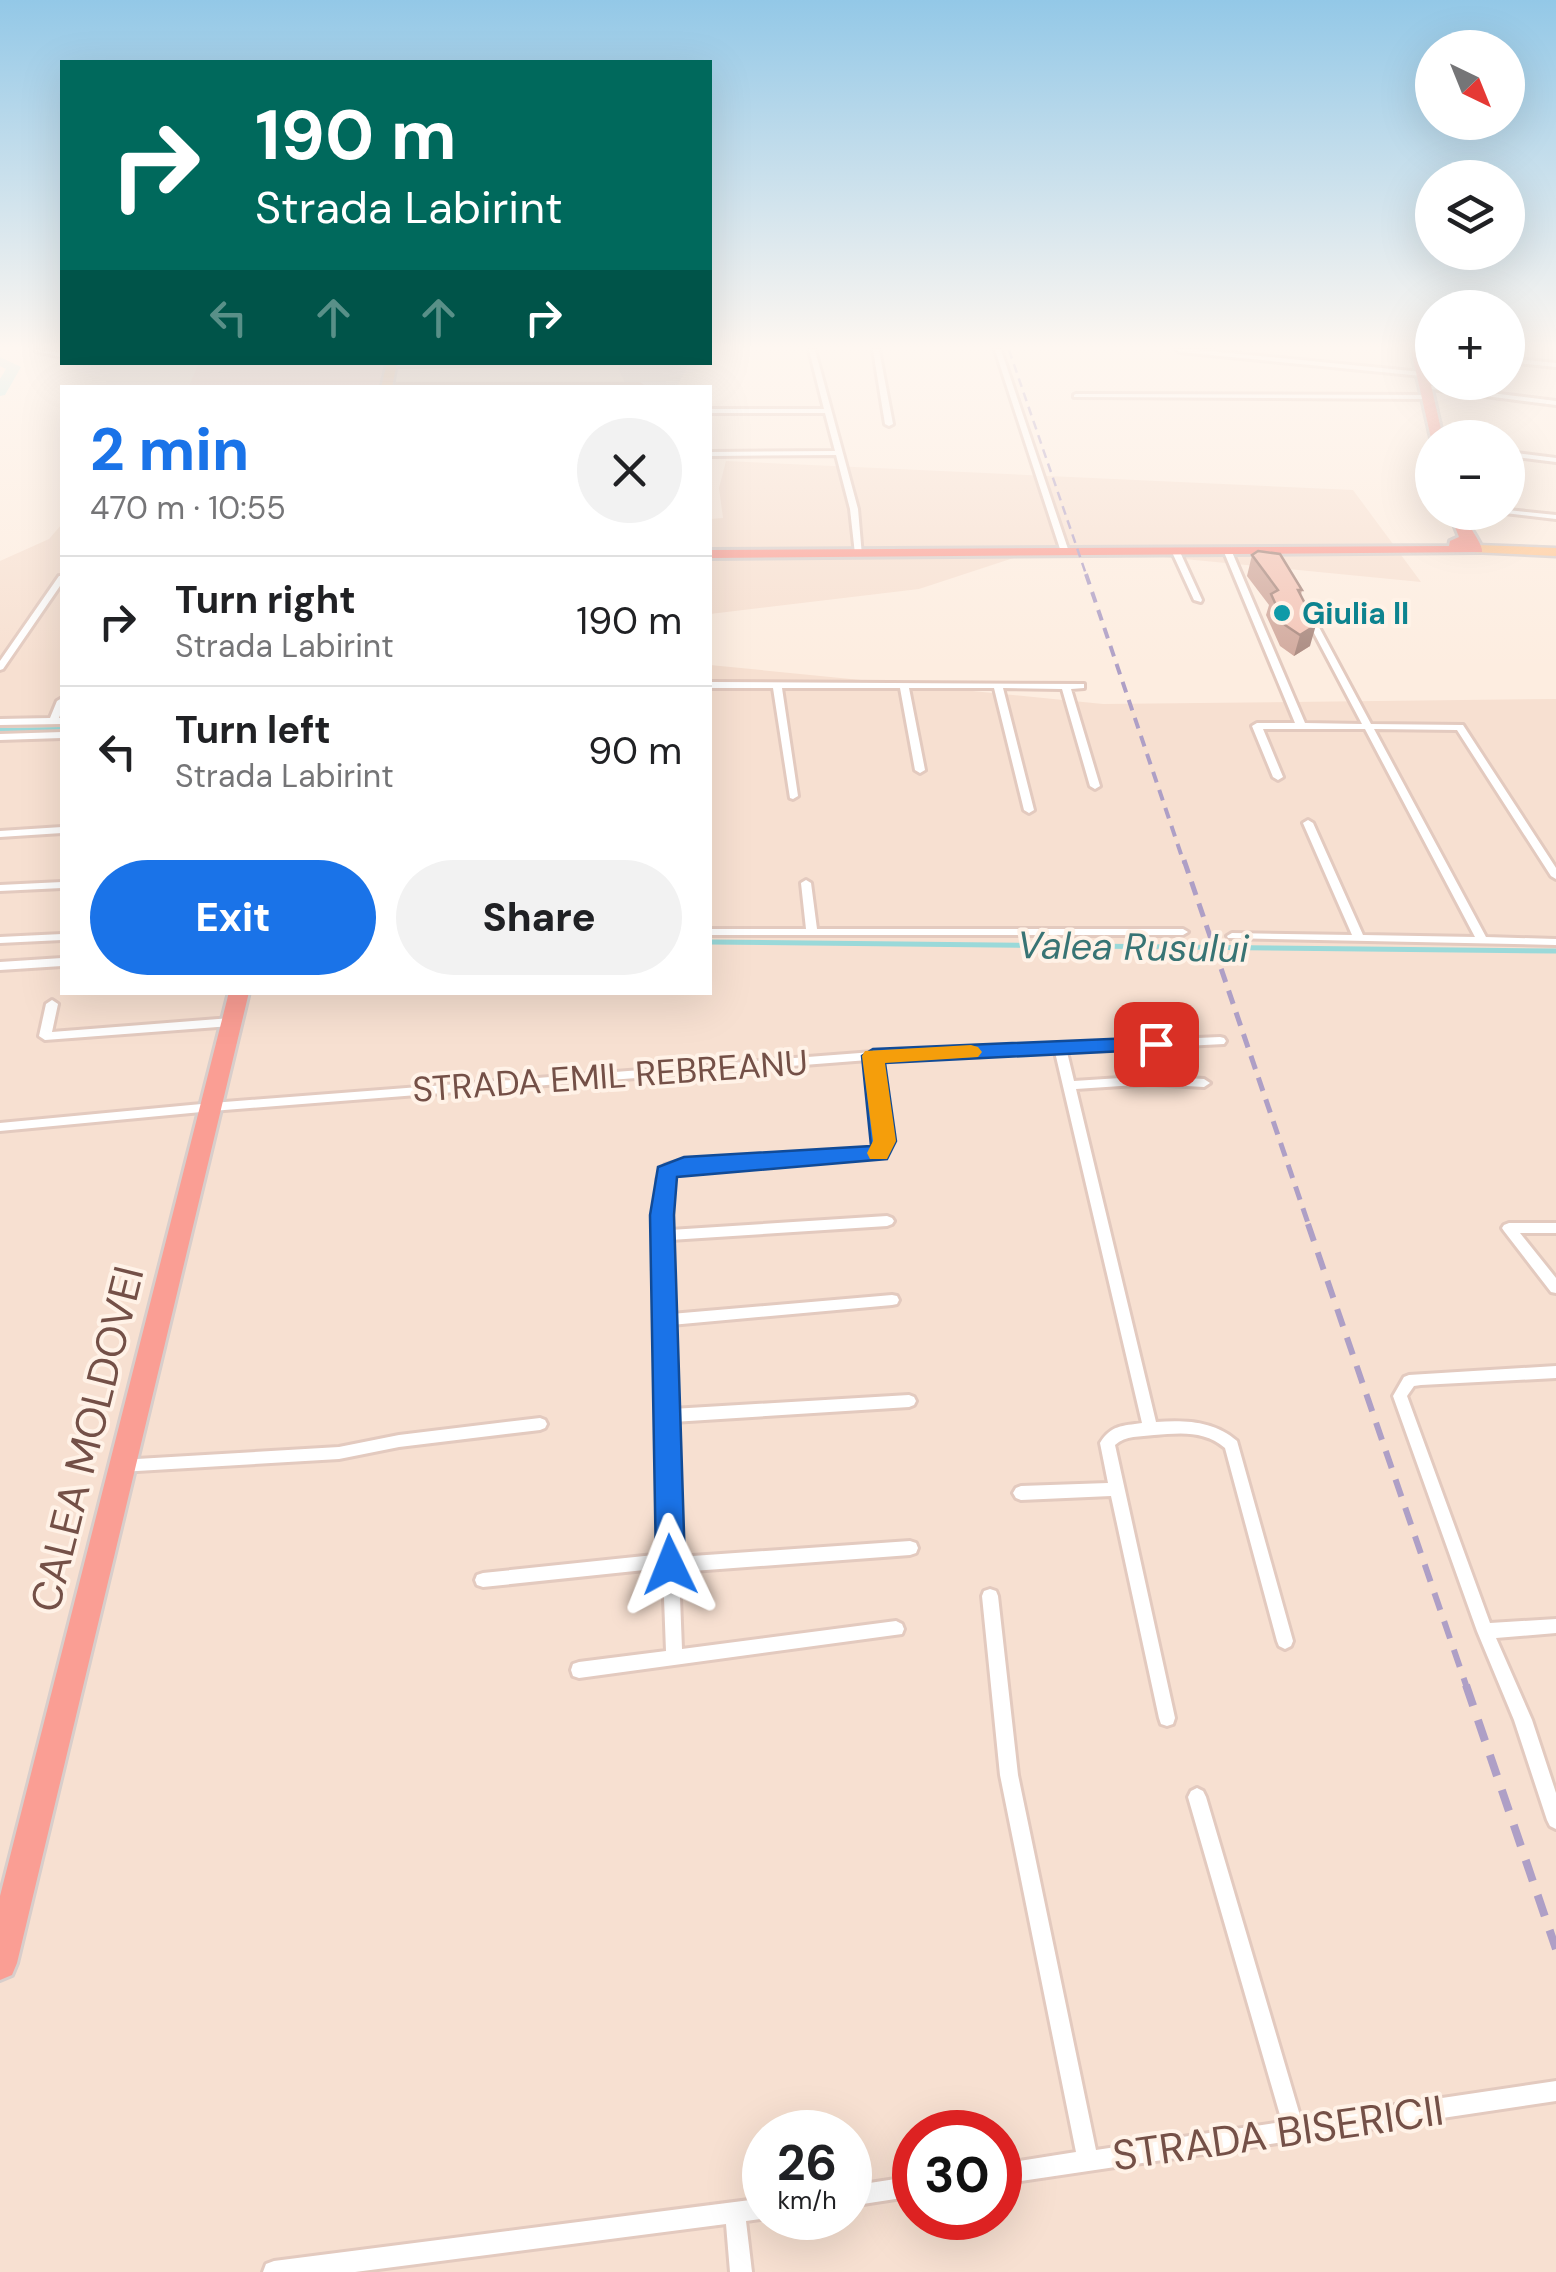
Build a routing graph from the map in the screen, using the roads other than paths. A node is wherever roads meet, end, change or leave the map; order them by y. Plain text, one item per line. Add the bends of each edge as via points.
1 (839, 456) edge
2 (1034, 456) edge
3 (1525, 456) edge
4 (1556, 460) edge
5 (1525, 514) edge
6 (1556, 517) edge
7 (1462, 530) edge
8 (1466, 543) junction
9 (1066, 552) junction
10 (1176, 552) junction
11 (1228, 552) junction
12 (1274, 552) junction
13 (1556, 552) edge
14 (712, 554) edge
15 (860, 554) junction
16 (1282, 567) edge
17 (60, 581) edge
18 (1299, 597) edge
19 (1198, 600) dead end
20 (0, 667) edge
21 (712, 684) edge
22 (777, 685) junction
23 (904, 685) junction
24 (998, 686) junction
25 (1066, 686) junction
26 (1081, 686) dead end
27 (58, 721) edge
28 (0, 722) edge
29 (1301, 726) junction
30 (1365, 726) junction
31 (60, 735) edge
32 (0, 737) edge
33 (920, 770) dead end
34 (1278, 777) dead end
35 (1095, 786) dead end
36 (792, 796) dead end
37 (1029, 810) dead end
38 (1308, 823) dead end
39 (60, 830) edge
40 (0, 834) edge
41 (1556, 876) edge
42 (806, 883) dead end
43 (60, 885) edge
44 (0, 888) edge
45 (712, 932) edge
46 (812, 932) junction
47 (1183, 932) dead end
48 (1232, 936) dead end
49 (60, 937) edge
50 (1358, 938) junction
51 (0, 940) edge
52 (1482, 940) junction
53 (1556, 942) edge
54 (60, 962) edge
55 (0, 966) edge
56 (237, 995) edge
57 (52, 1004) dead end
58 (231, 1022) junction
59 (1220, 1041) dead end
60 (1060, 1049) junction
61 (873, 1056) junction
62 (1204, 1083) dead end
63 (1068, 1084) junction
64 (212, 1107) junction
65 (0, 1127) edge
66 (887, 1222) dead end
67 (1556, 1228) edge
68 (662, 1236) junction
69 (1556, 1288) edge
70 (892, 1300) dead end
71 (664, 1320) junction
72 (1556, 1372) edge
73 (909, 1400) dead end
74 (665, 1416) junction
75 (540, 1424) dead end
76 (1150, 1430) junction
77 (120, 1466) junction
78 (1118, 1489) junction
79 (1021, 1493) dead end
80 (910, 1548) dead end
81 (670, 1565) junction
82 (483, 1580) dead end
83 (990, 1596) dead end
84 (1556, 1626) edge
85 (896, 1629) dead end
86 (1486, 1631) junction
87 (1285, 1641) dead end
88 (674, 1657) junction
89 (579, 1670) dead end
90 (1167, 1718) dead end
91 (1196, 1797) dead end
92 (1556, 1820) edge
93 (0, 1963) edge
94 (1556, 2091) edge
95 (1296, 2132) junction
96 (1088, 2162) junction
97 (1022, 2171) edge
98 (742, 2211) edge
99 (735, 2212) junction
100 (274, 2272) edge
101 (741, 2272) edge

1 - 15 street
2 - 9 street
3 - 4 street
5 - 6 street
7 - 8 highway
8 - 12 highway
8 - 13 main road
9 - 10 highway
9 - 15 highway
10 - 11 highway
10 - 19 street
11 - 12 highway
11 - 29 street
12 - 16 street
14 - 15 highway
17 - 20 street
18 - 30 street
21 - 22 street
22 - 23 street
22 - 36 street
23 - 24 street
23 - 33 street
24 - 25 street
24 - 37 street
25 - 26 street
25 - 35 street
27 - 28 street
29 - 30 street
29 - 34 street via 1257,726
30 - 41 street via 1460,726
30 - 52 street
31 - 32 street
38 - 50 street
39 - 40 street
42 - 46 street
43 - 44 street
45 - 46 street
46 - 47 street
48 - 50 street
49 - 51 street
50 - 52 street
52 - 53 street
54 - 55 street
56 - 58 highway, CALEA MOLDOVEI
57 - 58 street via 44,1036
58 - 64 highway, CALEA MOLDOVEI
59 - 60 street, STRADA EMIL REBREANU
60 - 61 street, STRADA EMIL REBREANU
60 - 63 street
61 - 64 street, STRADA EMIL REBREANU
61 - 68 street via 884,1150 670,1168 663,1179
62 - 63 street
63 - 76 street
64 - 65 street, STRADA EMIL REBREANU
64 - 77 highway, CALEA MOLDOVEI
66 - 68 street
67 - 69 street via 1509,1228
68 - 71 street
70 - 71 street
71 - 74 street
72 - 86 street via 1420,1378 1400,1396
73 - 74 street
74 - 81 street
75 - 77 street via 339,1453
76 - 78 street via 1107,1442
76 - 87 street via 1212,1429 1232,1445
77 - 93 highway, CALEA MOLDOVEI
78 - 79 street
78 - 90 street
80 - 81 street
81 - 82 street
81 - 88 street
83 - 96 street via 1009,1775
84 - 86 street
85 - 88 street
86 - 92 street
88 - 89 street
91 - 95 street
94 - 95 street, STRADA BISERICII
95 - 96 street, STRADA BISERICII
96 - 97 street, STRADA BISERICII
98 - 99 street
99 - 100 street
99 - 101 street

